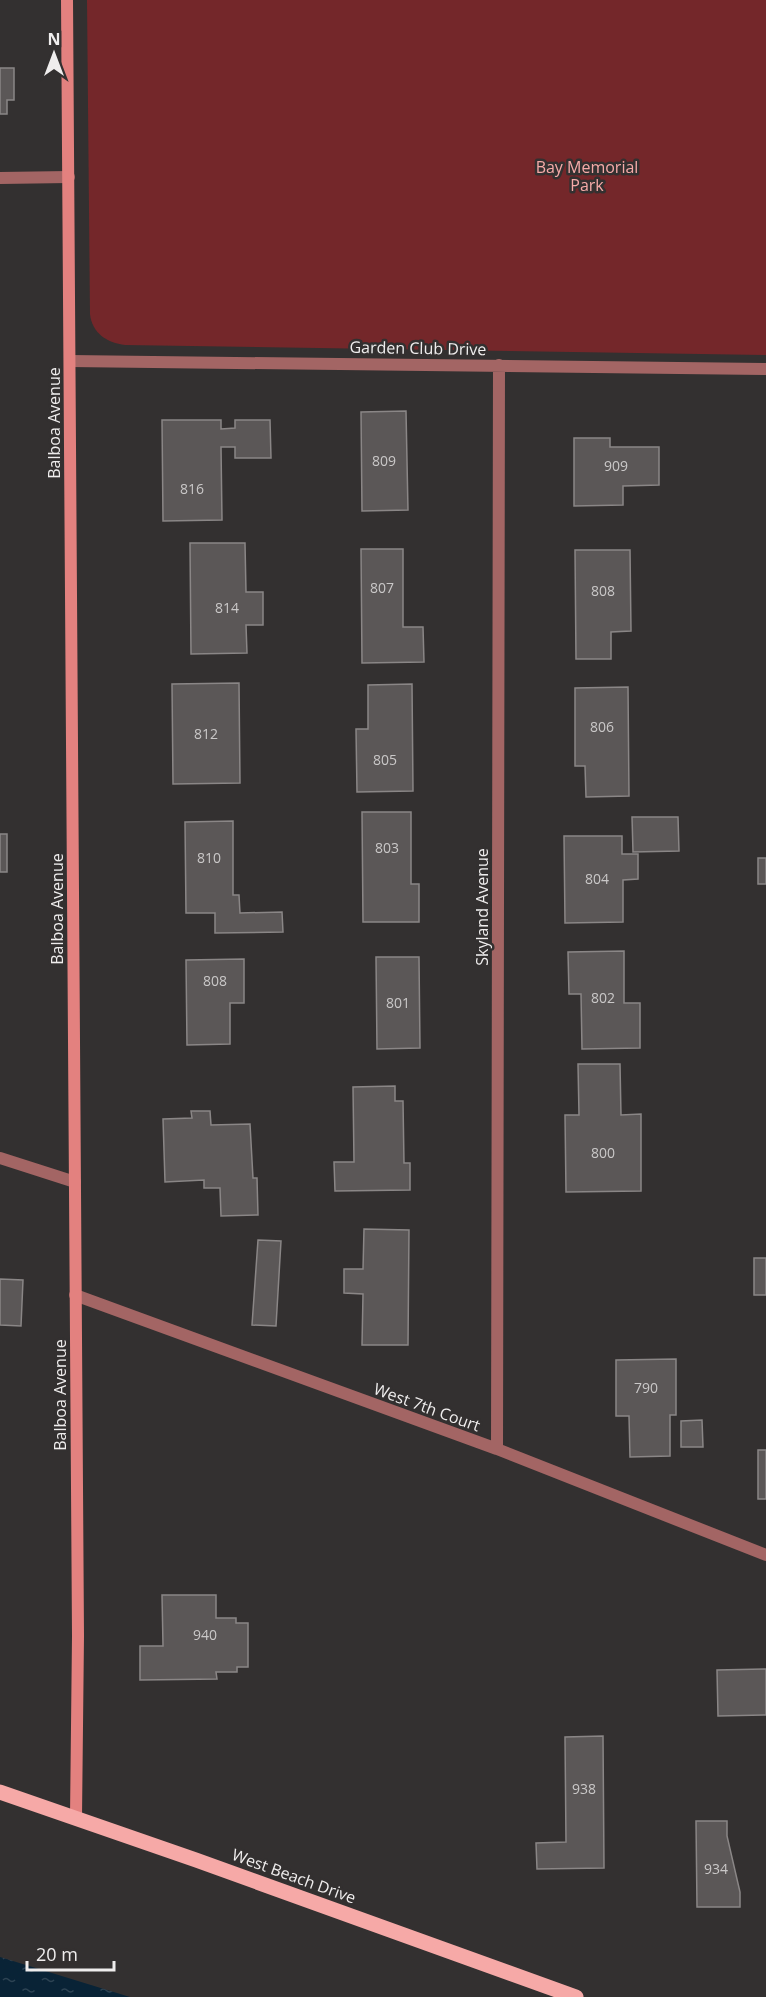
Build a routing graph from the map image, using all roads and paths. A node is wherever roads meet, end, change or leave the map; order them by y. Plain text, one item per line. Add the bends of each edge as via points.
1 (67, 0) edge
2 (69, 177) junction
3 (0, 178) edge
4 (70, 362) junction
5 (499, 365) junction
6 (766, 369) edge
7 (0, 1158) edge
8 (75, 1182) junction
9 (75, 1295) junction
10 (497, 1449) junction
11 (766, 1555) edge
12 (0, 1792) edge
13 (76, 1817) junction
14 (576, 1997) edge

1 - 2 street, Balboa Avenue
2 - 3 street
2 - 4 street, Balboa Avenue
4 - 5 street, Garden Club Drive
4 - 8 street, Balboa Avenue
5 - 6 street, Garden Club Drive
5 - 10 street, Skyland Avenue
7 - 8 street
8 - 9 street, Balboa Avenue
9 - 10 street, West 7th Court
9 - 13 street, Balboa Avenue
10 - 11 street, West 7th Court
12 - 13 main road, West Beach Drive
13 - 14 main road, West Beach Drive

